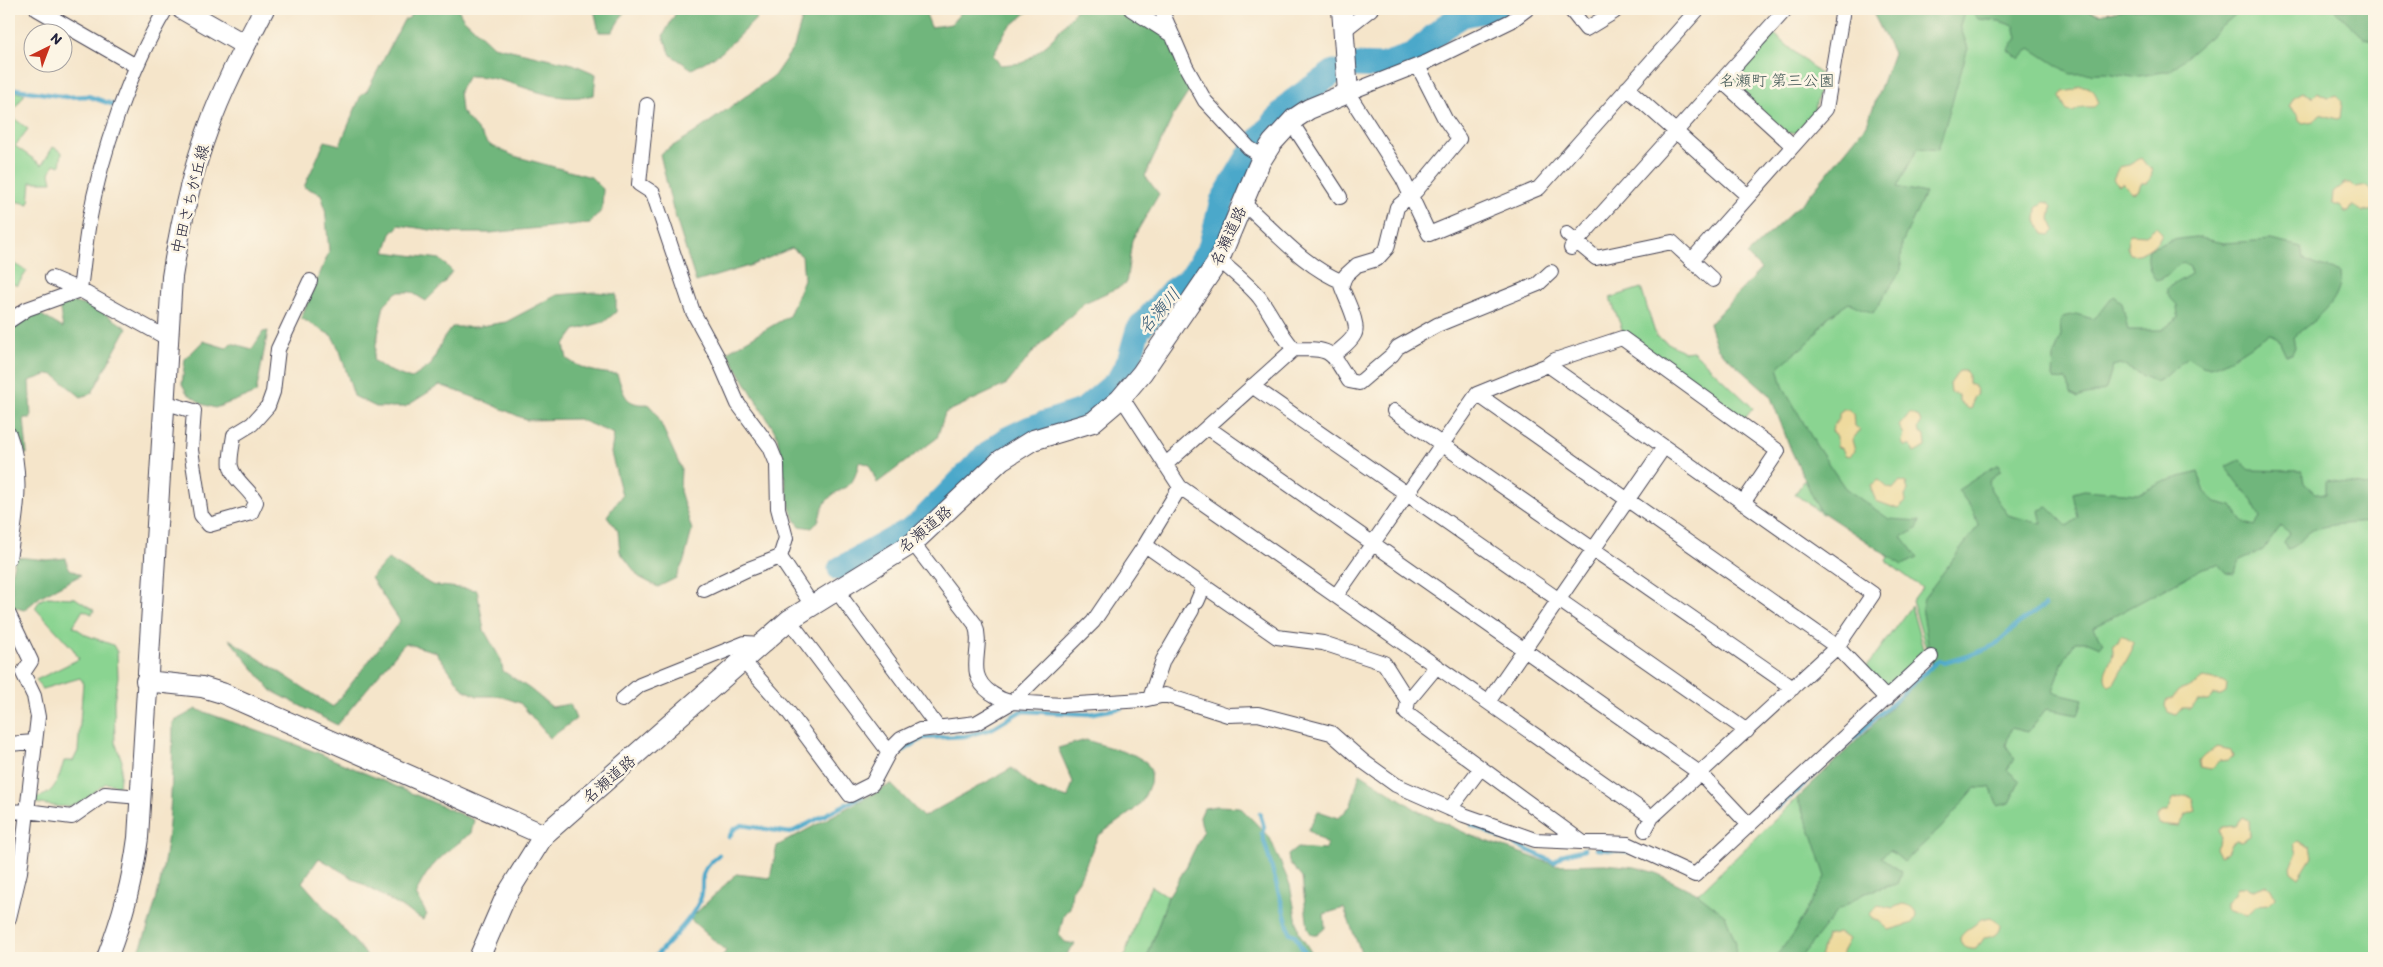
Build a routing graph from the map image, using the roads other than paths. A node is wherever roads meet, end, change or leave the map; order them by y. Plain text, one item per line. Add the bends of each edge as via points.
1 (37, 9) edge
2 (166, 9) edge
3 (182, 9) edge
4 (264, 9) edge
5 (1131, 9) edge
6 (1161, 9) edge
7 (1342, 9) edge
8 (1371, 9) edge
9 (1527, 9) edge
10 (1570, 9) edge
11 (1698, 9) edge
12 (1786, 9) edge
13 (1843, 9) edge
14 (1614, 12) dead end
15 (1344, 31) junction
16 (1173, 36) junction
17 (245, 45) junction
18 (136, 66) junction
19 (1418, 66) junction
20 (1722, 81) junction
21 (1627, 88) junction
22 (1348, 93) junction
23 (647, 105) dead end
24 (1291, 122) junction
25 (1676, 132) junction
26 (1793, 146) junction
27 (1256, 152) junction
28 (1411, 194) junction
29 (1748, 196) junction
30 (1340, 197) dead end
31 (1243, 203) junction
32 (1219, 260) junction
33 (1692, 261) junction
34 (1551, 272) dead end
35 (52, 278) dead end
36 (1713, 280) dead end
37 (310, 281) dead end
38 (1343, 282) junction
39 (80, 290) junction
40 (9, 321) edge
41 (167, 338) junction
42 (1294, 349) junction
43 (1334, 355) junction
44 (1548, 366) junction
45 (1252, 386) junction
46 (1477, 394) junction
47 (1122, 398) junction
48 (163, 402) junction
49 (1394, 411) dead end
50 (1207, 427) junction
51 (9, 434) edge
52 (1442, 444) junction
53 (1664, 447) junction
54 (1165, 465) junction
55 (1180, 487) junction
56 (1408, 493) junction
57 (1628, 499) junction
58 (1743, 503) junction
59 (913, 543) junction
60 (1372, 544) junction
61 (1145, 546) junction
62 (1594, 549) junction
63 (780, 557) junction
64 (9, 558) edge
65 (1204, 586) junction
66 (704, 590) dead end
67 (836, 590) junction
68 (1336, 596) junction
69 (1559, 598) junction
70 (812, 605) junction
71 (9, 615) edge
72 (789, 620) junction
73 (762, 644) junction
74 (1838, 647) junction
75 (1524, 649) junction
76 (1931, 657) dead end
77 (743, 662) junction
78 (1437, 666) junction
79 (16, 673) edge
80 (146, 681) junction
81 (1793, 688) junction
82 (1150, 698) junction
83 (1886, 699) junction
84 (622, 700) dead end
85 (1408, 701) junction
86 (1012, 702) junction
87 (1488, 702) junction
88 (939, 729) junction
89 (1746, 731) junction
90 (34, 742) junction
91 (9, 744) edge
92 (889, 752) junction
93 (1480, 769) junction
94 (1700, 774) junction
95 (140, 797) junction
96 (1450, 809) junction
97 (26, 811) junction
98 (9, 812) edge
99 (1652, 817) junction
100 (1749, 825) junction
101 (544, 835) junction
102 (1639, 839) junction
103 (1582, 842) junction
104 (14, 872) edge
105 (9, 918) edge
106 (108, 958) edge
107 (479, 958) edge

1 - 18 street
2 - 18 street
3 - 17 street
4 - 17 street, 中田さちが丘線
5 - 16 street
6 - 16 street
7 - 15 street
8 - 15 street
9 - 19 street via 1511,21
10 - 14 street via 1586,29
11 - 21 street
12 - 20 street
13 - 26 street via 1826,109
15 - 22 street
16 - 27 street via 1205,101
17 - 41 street, 中田さちが丘線 via 208,128 184,209 172,277
18 - 39 street via 103,164 89,222
19 - 22 street
19 - 28 street via 1459,139
20 - 25 street
20 - 26 street
21 - 25 street
21 - 28 street via 1535,193 1430,234
22 - 24 street, 名瀬道路 via 1309,109
22 - 28 street
23 - 63 street via 639,184 653,192 693,312 738,404 770,447 777,464 778,508 786,538
24 - 27 street, 名瀬道路 via 1272,143
24 - 30 street
25 - 29 street
25 - 33 street via 1572,241 1596,258 1672,242
26 - 29 street
27 - 31 street, 名瀬道路
28 - 38 street via 1397,207 1386,248 1377,258 1357,265
29 - 33 street
31 - 32 street, 名瀬道路
31 - 38 street via 1313,266
32 - 42 street via 1260,299 1280,334
32 - 47 street, 名瀬道路
33 - 36 street
34 - 43 street via 1538,284 1437,325 1398,347 1361,385 1349,381
35 - 39 street
37 - 48 street via 278,349 273,392 268,406 252,424 234,435 231,466 236,478 251,492 256,502 251,513 209,525 200,515 191,450 194,411
38 - 43 street via 1341,286 1356,330
39 - 40 street via 27,309
39 - 41 street
41 - 48 street, 中田さちが丘線
42 - 43 street via 1322,349
42 - 45 street
44 - 46 street
44 - 53 street
44 - 58 street via 1555,360 1622,338 1778,451
45 - 50 street
45 - 56 street
46 - 52 street
46 - 57 street
47 - 54 street
47 - 59 street, 名瀬道路 via 1093,422 1033,440 1001,460
48 - 80 street, 中田さちが丘線
49 - 52 street
50 - 54 street
50 - 60 street
51 - 64 street via 17,474 17,513
52 - 56 street
52 - 62 street
53 - 57 street
53 - 58 street
54 - 55 street
55 - 61 street
55 - 68 street
56 - 60 street
56 - 69 street
57 - 62 street
57 - 74 street
58 - 74 street via 1873,594
59 - 67 street, 名瀬道路
59 - 86 street via 975,624 978,634 975,671 979,682 1004,701
60 - 68 street
60 - 75 street
61 - 65 street
61 - 86 street via 1093,622
62 - 69 street
62 - 81 street
63 - 66 street
63 - 70 street
65 - 82 street via 1163,660
65 - 85 street via 1277,636 1323,643 1384,663
67 - 70 street, 名瀬道路
67 - 88 street
68 - 78 street
69 - 75 street
69 - 89 street
70 - 72 street, 名瀬道路
71 - 79 street via 31,661
72 - 73 street, 名瀬道路
72 - 92 street
73 - 77 street, 名瀬道路
73 - 84 street via 745,643 640,685
74 - 81 street
74 - 83 street
75 - 87 street
75 - 94 street
76 - 83 street
77 - 92 street via 787,710 850,795 872,784
77 - 101 street, 名瀬道路
78 - 85 street
78 - 87 street
79 - 90 street via 34,696 38,717
80 - 95 street, 中田さちが丘線
80 - 101 street via 202,687 222,693
81 - 89 street
82 - 86 street via 1062,705
82 - 96 street via 1165,695 1228,715 1258,714 1331,733 1396,785
83 - 100 street
85 - 93 street via 1406,713
86 - 88 street via 976,723
87 - 99 street
88 - 92 street via 920,730 901,739
89 - 94 street
90 - 91 street
90 - 97 street
93 - 96 street
93 - 103 street
94 - 99 street
94 - 100 street
95 - 97 street via 105,794 72,816
95 - 106 street, 中田さちが丘線 via 133,879
96 - 103 street via 1535,840
97 - 98 street
97 - 104 street
99 - 102 street
100 - 102 street via 1695,875
101 - 107 street, 名瀬道路 via 506,896
102 - 103 street via 1628,844
104 - 105 street

